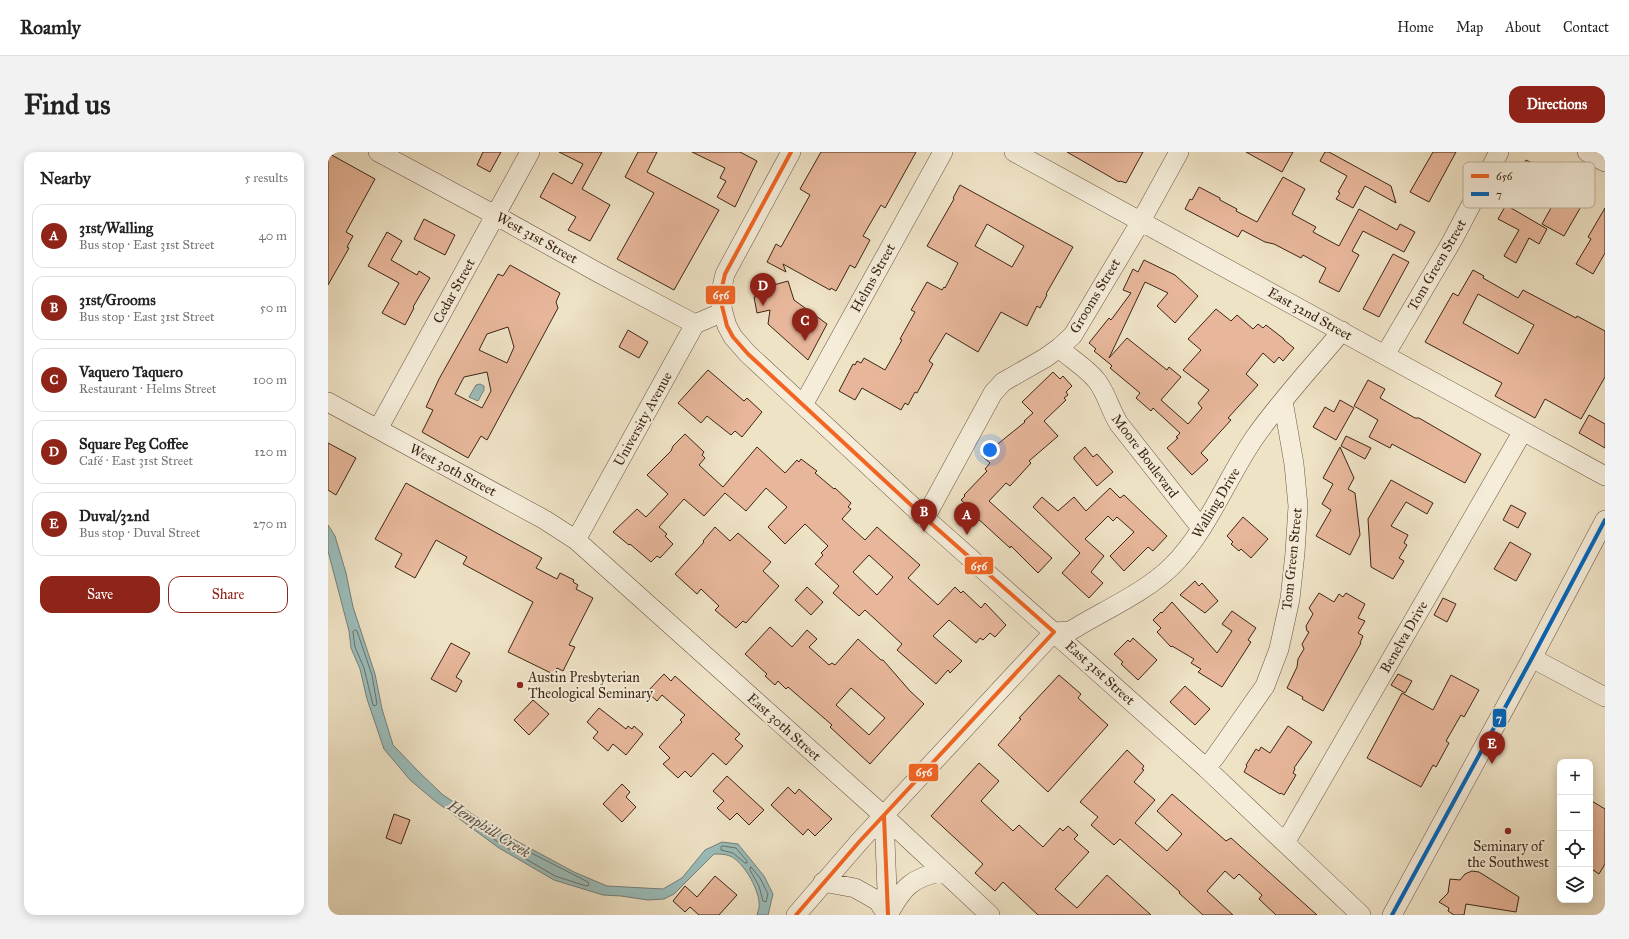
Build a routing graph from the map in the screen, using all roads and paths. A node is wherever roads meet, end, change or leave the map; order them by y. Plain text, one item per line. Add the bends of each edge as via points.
1 (378, 152) edge
2 (530, 152) edge
3 (791, 152) edge
4 (943, 152) edge
5 (1014, 152) edge
6 (1179, 152) edge
7 (1499, 152) edge
8 (1587, 152) edge
9 (1494, 162) edge
10 (1605, 162) edge
11 (1469, 208) edge
12 (495, 215) junction
13 (1140, 221) junction
14 (722, 312) junction
15 (695, 324) junction
16 (1342, 331) junction
17 (1059, 348) junction
18 (1385, 355) junction
19 (1283, 401) junction
20 (328, 402) edge
21 (803, 405) junction
22 (378, 429) junction
23 (1524, 431) junction
24 (1605, 476) edge
25 (925, 518) junction
26 (1605, 520) edge
27 (1201, 528) junction
28 (576, 540) junction
29 (1054, 632) junction
30 (1532, 658) junction
31 (1605, 697) edge
32 (1206, 768) junction
33 (884, 816) junction
34 (1285, 843) junction
35 (942, 872) junction
36 (824, 882) junction
37 (796, 915) edge
38 (888, 915) edge
39 (990, 915) edge
40 (1361, 915) edge
41 (1392, 915) edge

1 - 12 street, West 31st Street
2 - 12 street, Cedar Street
3 - 14 street via 725,274 720,298
4 - 21 street, Helms Street
5 - 13 street, East 32nd Street
6 - 13 street, Grooms Street
7 - 9 street, Tom Green Street
8 - 10 street
11 - 18 street, Tom Green Street
12 - 15 street, West 31st Street
12 - 22 street, Cedar Street
13 - 16 street, East 32nd Street
13 - 17 street, Grooms Street via 1072,335
14 - 15 street
14 - 21 street, East 31st Street via 740,346
15 - 28 street, University Avenue
16 - 18 street, East 32nd Street
16 - 19 street, Walling Drive
17 - 25 street, Grooms Street via 1003,382 993,393
17 - 27 street, Moore Boulevard via 1098,382 1119,424
18 - 23 street, East 32nd Street
19 - 27 street, Walling Drive via 1255,437
19 - 32 street, Tom Green Street via 1298,506 1290,599 1279,649 1265,686
20 - 22 street, West 30th Street
21 - 25 street, East 31st Street
22 - 28 street, West 30th Street via 546,520
23 - 24 street, East 32nd Street
23 - 34 street, Benelva Drive
25 - 29 street, East 31st Street
26 - 30 street
27 - 29 street, Walling Drive via 1189,547 1159,578 1074,629
28 - 33 street, East 30th Street
29 - 32 street, East 31st Street
29 - 33 street
30 - 31 street
30 - 41 street
32 - 34 street, East 31st Street
33 - 35 street, East 30th Street
33 - 36 street
33 - 38 street
34 - 40 street, East 31st Street
35 - 38 street via 928,874 913,882 899,896
35 - 39 street, East 30th Street
36 - 37 street
36 - 38 street via 862,891 878,902

